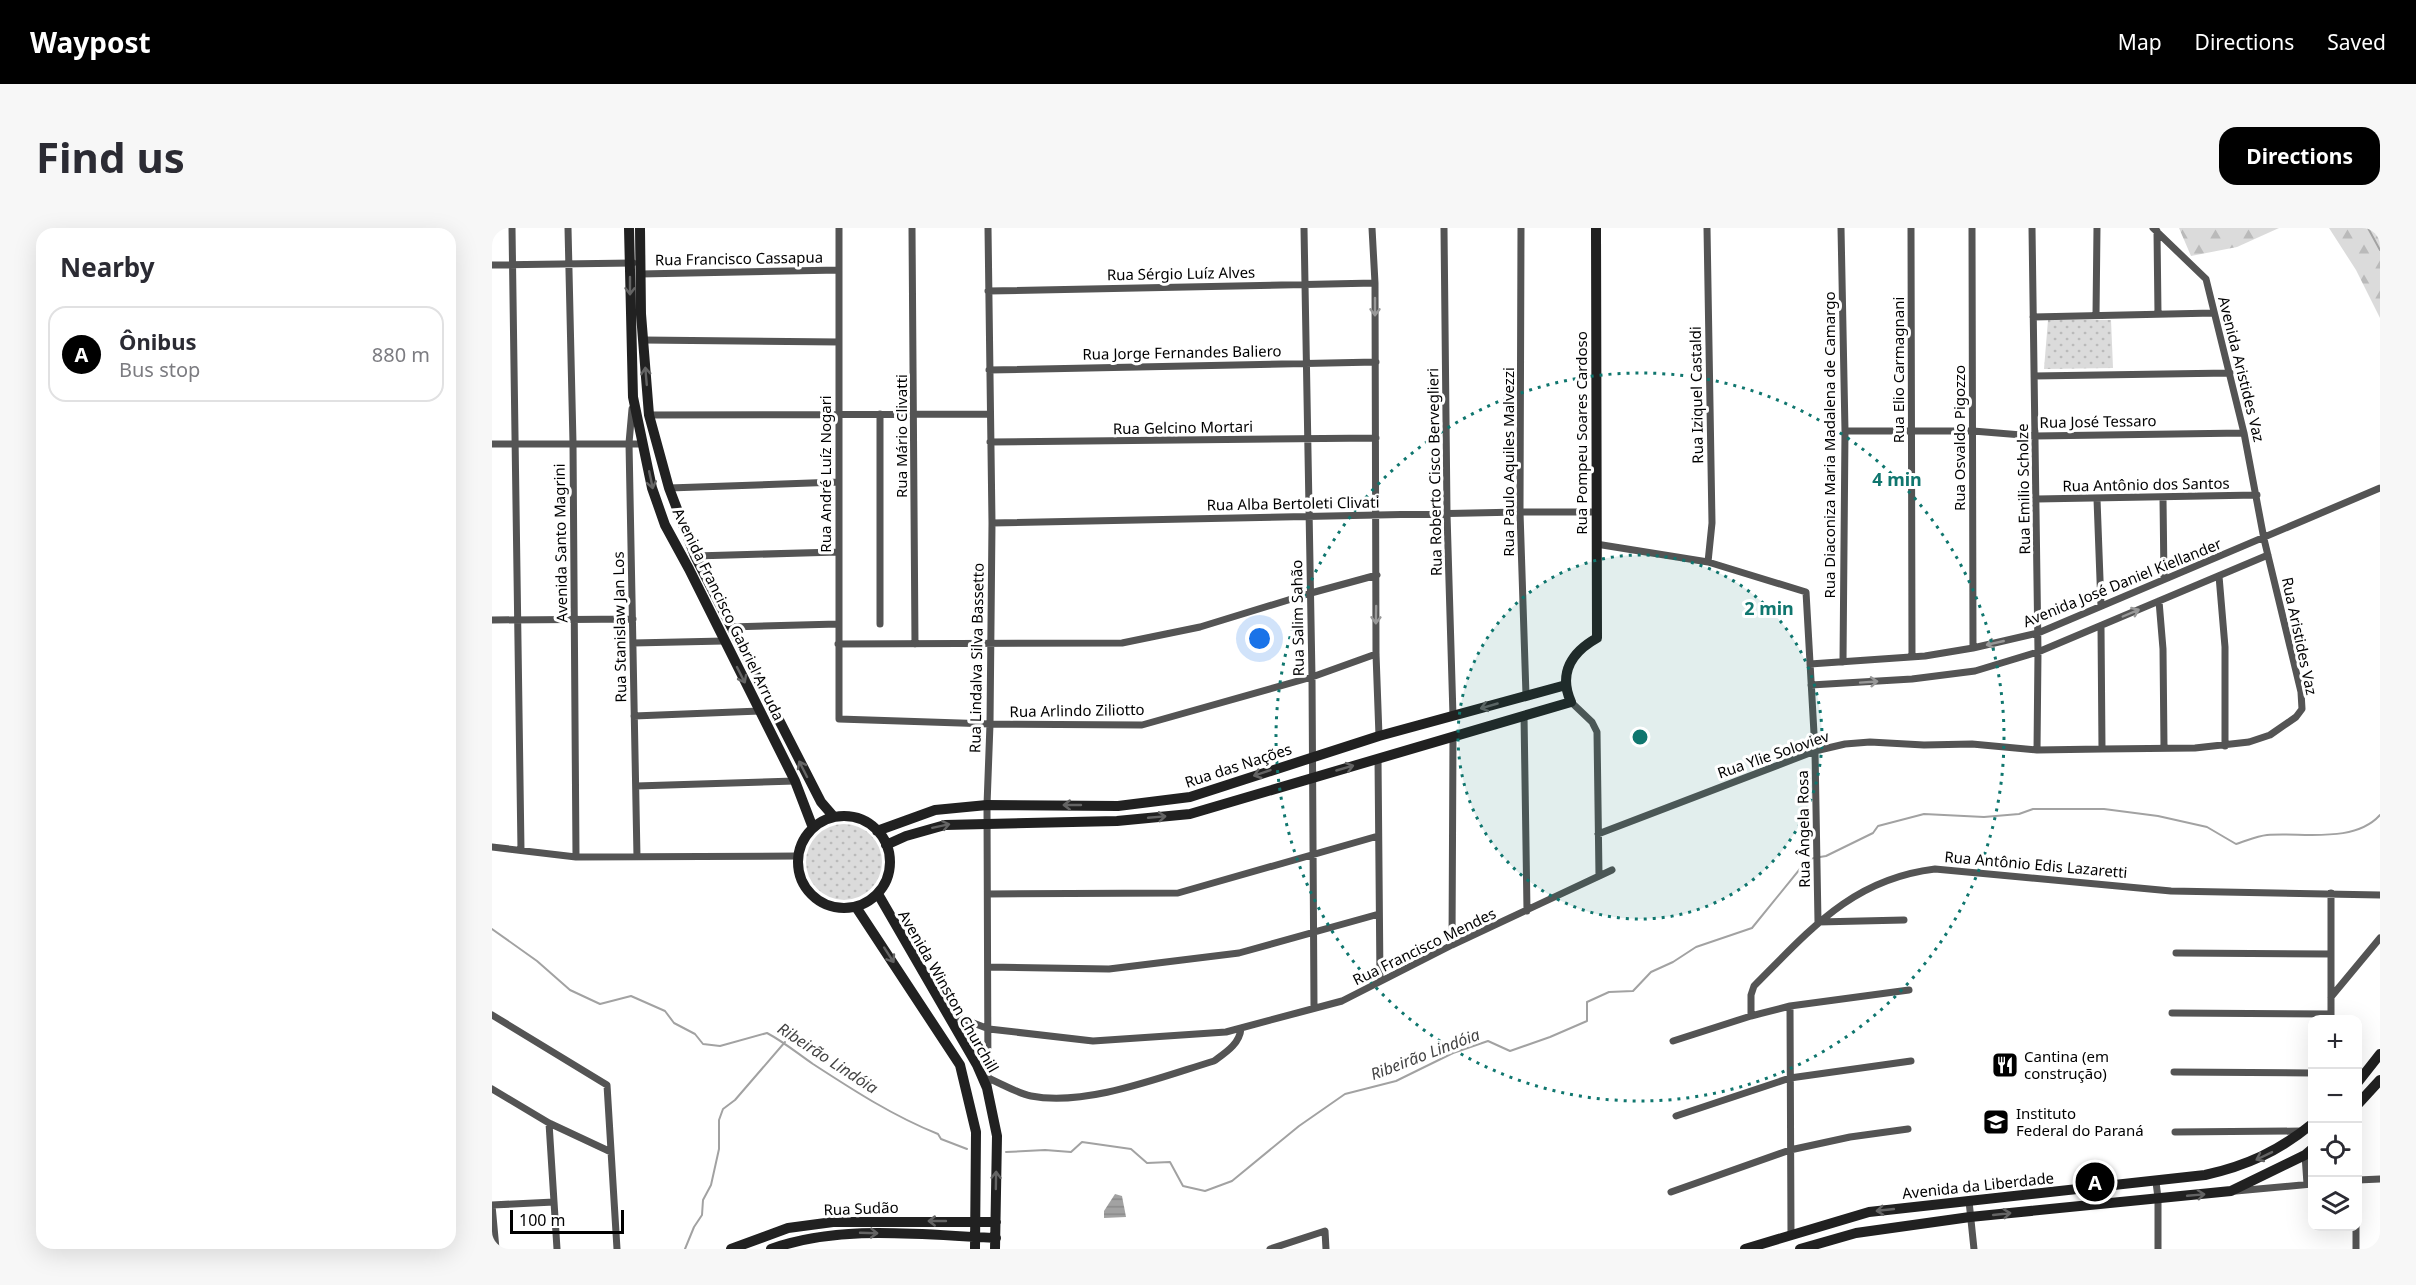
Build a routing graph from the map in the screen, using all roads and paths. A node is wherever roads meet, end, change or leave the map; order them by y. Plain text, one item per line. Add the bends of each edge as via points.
1 (512, 228) edge
2 (568, 228) edge
3 (629, 228) edge
4 (640, 228) edge
5 (839, 228) edge
6 (912, 228) edge
7 (988, 228) edge
8 (1304, 228) edge
9 (1372, 228) edge
10 (1444, 228) edge
11 (1521, 228) edge
12 (1596, 228) edge
13 (1707, 228) edge
14 (1841, 228) edge
15 (1911, 228) edge
16 (1972, 228) edge
17 (2032, 228) edge
18 (2097, 228) edge
19 (2155, 229) edge
20 (568, 262) junction
21 (513, 264) junction
22 (492, 265) edge
23 (637, 267) junction
24 (839, 270) junction
25 (1375, 283) junction
26 (1306, 284) junction
27 (988, 291) junction
28 (2214, 313) junction
29 (2158, 314) junction
30 (2096, 315) junction
31 (2033, 317) junction
32 (643, 340) junction
33 (839, 342) junction
34 (1307, 362) junction
35 (1376, 362) junction
36 (989, 370) junction
37 (2230, 373) junction
38 (2034, 376) junction
39 (633, 397) junction
40 (838, 414) junction
41 (880, 414) junction
42 (915, 414) junction
43 (990, 414) junction
44 (649, 415) junction
45 (1911, 430) junction
46 (1845, 431) junction
47 (1973, 431) junction
48 (2244, 433) junction
49 (2035, 436) junction
50 (1376, 438) junction
51 (1308, 440) junction
52 (990, 442) junction
53 (515, 443) junction
54 (573, 443) junction
55 (629, 443) junction
56 (492, 444) edge
57 (643, 444) junction
58 (838, 482) junction
59 (2380, 488) edge
60 (669, 489) junction
61 (2257, 495) junction
62 (2163, 498) junction
63 (2037, 499) junction
64 (2097, 499) junction
65 (1520, 512) junction
66 (1596, 512) junction
67 (1447, 514) junction
68 (1377, 515) junction
69 (1309, 516) junction
70 (992, 523) junction
71 (2264, 539) junction
72 (1596, 544) junction
73 (838, 552) junction
74 (2268, 555) junction
75 (695, 556) junction
76 (1708, 562) junction
77 (1377, 575) junction
78 (2219, 576) junction
79 (2164, 579) junction
80 (1311, 593) junction
81 (2159, 601) junction
82 (2101, 606) junction
83 (575, 619) junction
84 (633, 619) junction
85 (492, 620) edge
86 (518, 620) junction
87 (838, 624) junction
88 (880, 624) dead end
89 (2101, 626) junction
90 (730, 627) junction
91 (2038, 633) junction
92 (724, 641) junction
93 (633, 643) junction
94 (838, 644) junction
95 (915, 644) junction
96 (990, 644) junction
97 (1973, 648) junction
98 (2038, 652) junction
99 (1376, 654) junction
100 (1912, 657) junction
101 (1843, 662) junction
102 (1810, 664) junction
103 (1312, 677) junction
104 (1566, 685) junction
105 (1811, 685) junction
106 (1541, 691) junction
107 (1526, 695) junction
108 (1571, 702) junction
109 (1545, 709) junction
110 (760, 711) junction
111 (1524, 715) junction
112 (634, 716) junction
113 (1453, 716) junction
114 (839, 719) joint
115 (990, 724) junction
116 (1380, 736) junction
117 (1453, 736) junction
118 (2225, 746) junction
119 (2164, 747) junction
120 (2102, 749) junction
121 (2037, 750) junction
122 (1815, 751) junction
123 (1311, 757) junction
124 (1378, 758) junction
125 (1311, 778) junction
126 (795, 781) junction
127 (636, 786) junction
128 (987, 805) junction
129 (834, 818) junction
130 (987, 822) junction
131 (813, 828) junction
132 (877, 831) junction
133 (1598, 834) junction
134 (1378, 836) junction
135 (886, 845) junction
136 (492, 847) edge
137 (521, 850) junction
138 (1312, 854) junction
139 (637, 856) junction
140 (798, 856) junction
141 (576, 857) junction
142 (1612, 870) dead end
143 (1599, 876) junction
144 (2331, 893) junction
145 (878, 894) junction
146 (988, 894) junction
147 (2380, 895) edge
148 (856, 907) junction
149 (1527, 911) junction
150 (1379, 914) junction
151 (1905, 920) dead end
152 (1818, 922) junction
153 (1313, 931) junction
154 (2380, 938) edge
155 (1452, 945) junction
156 (2176, 953) dead end
157 (2331, 954) junction
158 (988, 967) junction
159 (1380, 980) junction
160 (1909, 990) dead end
161 (2331, 997) junction
162 (1790, 1006) junction
163 (1314, 1007) junction
164 (2172, 1012) dead end
165 (947, 1013) junction
166 (492, 1015) edge
167 (2331, 1015) edge
168 (1750, 1016) junction
169 (2308, 1016) edge
170 (1241, 1028) junction
171 (989, 1029) junction
172 (1673, 1041) dead end
173 (2380, 1054) edge
174 (1911, 1061) dead end
175 (2174, 1072) dead end
176 (2308, 1073) edge
177 (2362, 1077) edge
178 (1790, 1078) junction
179 (2380, 1080) edge
180 (988, 1083) junction
181 (492, 1089) edge
182 (2362, 1100) edge
183 (1676, 1116) dead end
184 (549, 1123) junction
185 (2308, 1128) edge
186 (1908, 1129) dead end
187 (2303, 1131) junction
188 (2175, 1132) dead end
189 (1790, 1150) junction
190 (611, 1152) junction
191 (2308, 1152) edge
192 (2380, 1179) edge
193 (2362, 1180) edge
194 (2156, 1182) junction
195 (2308, 1184) edge
196 (2231, 1191) junction
197 (1671, 1192) dead end
198 (2158, 1198) junction
199 (554, 1202) junction
200 (1969, 1202) junction
201 (492, 1205) edge
202 (1970, 1217) junction
203 (975, 1221) junction
204 (833, 1222) junction
205 (996, 1222) junction
206 (2356, 1231) edge
207 (834, 1234) junction
208 (1791, 1234) junction
209 (975, 1237) junction
210 (995, 1244) edge
211 (1764, 1246) edge
212 (496, 1249) edge
213 (557, 1249) edge
214 (617, 1249) edge
215 (731, 1249) edge
216 (771, 1249) edge
217 (975, 1249) edge
218 (1270, 1249) edge
219 (1326, 1249) edge
220 (1745, 1249) edge
221 (1800, 1249) edge
222 (1974, 1249) edge
223 (2158, 1249) edge
224 (2356, 1249) edge

1 - 21 street
2 - 20 street, Avenida Santo Magrini
3 - 23 street, Avenida Francisco Gabriel Arruda
4 - 23 street, Avenida Francisco Gabriel Arruda
5 - 24 street, Rua André Luíz Nogari
6 - 42 street, Rua Mário Clivatti
7 - 27 street, Rua Lindalva Silva Bassetto
8 - 26 street, Rua Salim Sahão
9 - 25 street
10 - 67 street, Rua Roberto Cisco Berveglieri
11 - 65 street, Rua Paulo Aquiles Malvezzi
12 - 66 street, Rua Pompeu Soares Cardoso
13 - 76 street, Rua Iziquel Castaldi via 1712,523
14 - 46 street, Rua Diaconiza Maria Madalena de Camargo
15 - 45 street, Rua Elio Carmagnani
16 - 47 street, Rua Osvaldo Pigozzo
17 - 31 street, Rua Emilio Scholze
18 - 30 street
19 - 28 street, Avenida Aristides Vaz via 2206,279
19 - 29 street
20 - 21 street, Rua Francisco Cassapua
20 - 23 street, Rua Francisco Cassapua
20 - 54 street, Avenida Santo Magrini
21 - 22 street, Rua Francisco Cassapua
21 - 53 street
23 - 24 street, Rua Francisco Cassapua
23 - 32 street, Avenida Francisco Gabriel Arruda
23 -> 39 street, Avenida Francisco Gabriel Arruda
24 - 33 street, Rua André Luíz Nogari
25 - 26 street, Rua Sérgio Luíz Alves
25 -> 35 street
26 - 27 street, Rua Sérgio Luíz Alves
26 - 34 street, Rua Salim Sahão
27 - 36 street, Rua Lindalva Silva Bassetto
28 - 29 street
28 - 37 street, Avenida Aristides Vaz
29 - 30 street
30 - 31 street
31 - 38 street, Rua Emilio Scholze
32 - 33 street
44 -> 32 street, Avenida Francisco Gabriel Arruda
33 - 40 street, Rua André Luíz Nogari
34 - 35 street, Rua Jorge Fernandes Baliero
34 - 36 street, Rua Jorge Fernandes Baliero
34 - 51 street, Rua Salim Sahão
35 - 50 street
36 - 43 street, Rua Lindalva Silva Bassetto
37 - 38 street
37 - 48 street, Avenida Aristides Vaz
38 - 49 street, Rua Emilio Scholze
39 - 55 street, Rua Stanislaw Jan Los
39 - 57 street, Avenida Francisco Gabriel Arruda
40 - 41 street
40 - 44 street
40 - 58 street, Rua André Luíz Nogari
41 - 42 street
41 - 88 street
42 - 43 street
42 - 95 street, Rua Mário Clivatti
43 - 52 street, Rua Lindalva Silva Bassetto
44 - 60 street, Avenida Francisco Gabriel Arruda
45 - 46 street, Rua José Tessaro
45 - 47 street, Rua José Tessaro
45 - 100 street, Rua Elio Carmagnani
46 - 101 street, Rua Diaconiza Maria Madalena de Camargo
47 - 49 street, Rua José Tessaro
47 - 97 street, Rua Osvaldo Pigozzo
48 - 49 street, Rua José Tessaro
48 - 61 street, Avenida Aristides Vaz
49 - 63 street, Rua Emilio Scholze
50 - 51 street, Rua Gelcino Mortari
50 - 68 street
51 - 52 street, Rua Gelcino Mortari
51 - 69 street, Rua Salim Sahão
52 - 70 street, Rua Lindalva Silva Bassetto
53 - 54 street
53 - 56 street
53 - 86 street
54 - 55 street
54 - 83 street, Avenida Santo Magrini
55 - 57 street
55 - 84 street, Rua Stanislaw Jan Los
57 -> 92 street, Avenida Francisco Gabriel Arruda via 665,525
58 - 60 street
58 - 73 street, Rua André Luíz Nogari
59 - 71 street, Avenida José Daniel Kiellander
60 - 75 street, Avenida Francisco Gabriel Arruda
61 - 62 street, Rua Antônio dos Santos
61 - 71 street, Avenida Aristides Vaz
62 - 64 street, Rua Antônio dos Santos
62 - 79 street
63 - 64 street, Rua Antônio dos Santos
63 - 91 street, Rua Emilio Scholze
64 - 82 street
65 - 66 street, Rua Alba Bertoleti Clivati
65 - 67 street, Rua Alba Bertoleti Clivati
65 - 107 street, Rua Paulo Aquiles Malvezzi
66 - 72 street, Rua Pompeu Soares Cardoso
67 - 68 street, Rua Alba Bertoleti Clivati
67 - 113 street, Rua Roberto Cisco Berveglieri
68 - 69 street, Rua Alba Bertoleti Clivati
68 - 77 street
69 - 70 street, Rua Alba Bertoleti Clivati
69 - 80 street, Rua Salim Sahão
70 - 96 street, Rua Lindalva Silva Bassetto
71 - 74 street, Rua Aristides Vaz
71 - 79 street, Avenida José Daniel Kiellander
72 - 76 street
72 - 104 street, Rua Pompeu Soares Cardoso via 1602,639 1582,648 1571,659
73 - 75 street
73 - 87 street, Rua André Luíz Nogari
74 - 78 street
74 - 118 street, Rua Aristides Vaz via 2302,709 2270,735
75 - 90 street, Avenida Francisco Gabriel Arruda
76 - 102 street, Rua Ângela Rosa via 1806,592
77 - 80 street
77 -> 99 street
78 - 81 street
78 - 118 street via 2225,647
79 - 82 street, Avenida José Daniel Kiellander
80 - 96 street via 1200,627 1122,643
80 - 103 street, Rua Salim Sahão
89 -> 81 street
81 - 119 street
82 - 91 street, Avenida José Daniel Kiellander
83 - 84 street
83 - 86 street
83 - 141 street, Avenida Santo Magrini
84 - 93 street, Rua Stanislaw Jan Los
85 - 86 street
86 - 137 street
87 - 90 street
87 - 94 street, Rua André Luíz Nogari
89 - 98 street
89 - 120 street
129 -> 90 street, Avenida Francisco Gabriel Arruda via 820,802
91 -> 97 street, Avenida José Daniel Kiellander
91 - 98 street, Rua Emilio Scholze
92 - 93 street
92 -> 110 street, Avenida Francisco Gabriel Arruda
93 - 112 street, Rua Stanislaw Jan Los
94 - 95 street
94 - 114 street, Rua André Luíz Nogari
95 - 96 street
96 - 115 street, Rua Lindalva Silva Bassetto
97 - 100 street, Avenida José Daniel Kiellander
105 -> 98 street via 1975,671
98 - 121 street, Rua Emilio Scholze
99 - 103 street, Rua Arlindo Ziliotto
99 - 116 street
100 - 101 street, Avenida José Daniel Kiellander
101 - 102 street, Avenida José Daniel Kiellander
102 - 105 street, Rua Ângela Rosa
103 - 115 street, Rua Arlindo Ziliotto via 1142,725
103 - 123 street, Rua Salim Sahão
104 - 106 street, Rua das Nações
104 - 108 street
105 - 122 street, Rua Ângela Rosa
106 - 107 street, Rua das Nações
106 - 109 street
107 -> 113 street, Rua das Nações
108 - 109 street
108 - 133 street via 1597,732
109 - 111 street
110 - 112 street
110 - 126 street, Avenida Francisco Gabriel Arruda
111 - 117 street
111 - 149 street
112 - 127 street, Rua Stanislaw Jan Los
113 - 116 street, Rua das Nações
114 - 115 street, Rua Arlindo Ziliotto
115 - 128 street, Rua Lindalva Silva Bassetto
116 - 123 street, Rua das Nações
117 - 124 street
117 - 155 street
118 - 119 street, Rua Aristides Vaz
119 - 120 street, Rua Aristides Vaz
120 - 121 street, Rua Ylie Soloviev
121 - 122 street, Rua Ylie Soloviev via 1870,742
122 - 133 street, Rua Ylie Soloviev
122 - 152 street, Rua Ângela Rosa
123 - 125 street, Rua Salim Sahão
123 -> 128 street, Rua das Nações via 1190,797 1118,806
125 -> 124 street
124 - 134 street
130 -> 125 street via 1118,820 1190,814
125 - 138 street, Rua Salim Sahão
126 - 127 street
126 - 131 street, Avenida Francisco Gabriel Arruda
127 - 139 street, Rua Stanislaw Jan Los
128 - 130 street, Rua Lindalva Silva Bassetto
128 - 132 street, Rua das Nações via 934,810
129 - 131 street
129 - 132 street via 857,819
135 -> 130 street via 945,825
130 - 146 street, Rua Lindalva Silva Bassetto
131 - 140 street
132 - 135 street
133 - 143 street
134 - 138 street
134 - 150 street
135 - 145 street via 889,873
136 - 137 street
137 - 141 street
138 - 146 street via 1178,893
138 - 153 street, Rua Salim Sahão
139 - 140 street
139 - 141 street
140 - 148 street via 798,871 813,897 826,905
142 - 143 street, Rua Francisco Mendes
143 - 149 street, Rua Francisco Mendes
144 - 147 street, Rua Antônio Edis Lazaretti
144 - 152 street, Rua Antônio Edis Lazaretti via 2170,891 1935,868 1910,872 1849,898
144 - 157 street
145 - 148 street
145 - 165 street, Avenida Winston Churchill
146 - 158 street, Rua Lindalva Silva Bassetto
148 -> 203 street, Avenida Winston Churchill via 960,1065 976,1132
149 - 155 street, Rua Francisco Mendes
150 - 153 street
150 - 159 street
151 - 152 street
152 - 168 street, Rua Antônio Edis Lazaretti via 1754,986
153 - 158 street via 1239,953 1109,969
153 - 163 street, Rua Salim Sahão
154 - 161 street
155 - 159 street, Rua Francisco Mendes
156 - 157 street
157 - 161 street
158 - 171 street, Rua Lindalva Silva Bassetto
159 - 163 street, Rua Francisco Mendes via 1342,1001
160 - 162 street
161 - 167 street
162 - 168 street
162 - 178 street
163 - 170 street, Rua Francisco Mendes
164 - 169 street
165 - 171 street, Rua Francisco Mendes
165 - 180 street, Avenida Winston Churchill
166 - 190 street via 607,1085
168 - 172 street
170 - 171 street, Rua Francisco Mendes via 1093,1041
170 - 180 street via 1230,1049 1214,1061 1097,1095 1053,1098
171 - 180 street, Rua Lindalva Silva Bassetto
173 - 177 street
174 - 178 street
175 - 176 street
178 - 183 street
178 - 189 street
179 - 182 street
205 -> 180 street, Avenida Winston Churchill via 997,1136
181 - 184 street
184 - 190 street
184 - 199 street
185 - 187 street, Avenida da Liberdade
186 - 189 street
187 - 188 street
187 -> 194 street, Avenida da Liberdade via 2270,1154 2239,1167
189 - 197 street
189 - 208 street
190 - 214 street
191 - 196 street, Avenida da Liberdade
192 - 193 street
194 - 198 street
194 - 200 street, Avenida da Liberdade
195 - 196 street
198 -> 196 street, Avenida da Liberdade
202 -> 198 street, Avenida da Liberdade
198 - 223 street
199 - 201 street
199 - 213 street
200 - 202 street
200 -> 208 street, Avenida da Liberdade via 1869,1212
201 - 212 street
202 - 221 street, Avenida da Liberdade via 1856,1233
202 - 222 street
203 -> 204 street, Rua Sudão
203 - 205 street, Rua Sudão
203 - 209 street, Avenida Winston Churchill
204 - 207 street
204 - 215 street, Rua Sudão via 788,1228
205 - 210 street, Avenida Winston Churchill
206 - 224 street
207 -> 209 street, Rua Sudão
207 - 216 street, Rua Sudão
208 - 211 street, Avenida da Liberdade
209 - 210 street, Rua Sudão
209 - 217 street, Avenida Winston Churchill
211 - 220 street, Avenida da Liberdade
218 - 219 street via 1325,1231

